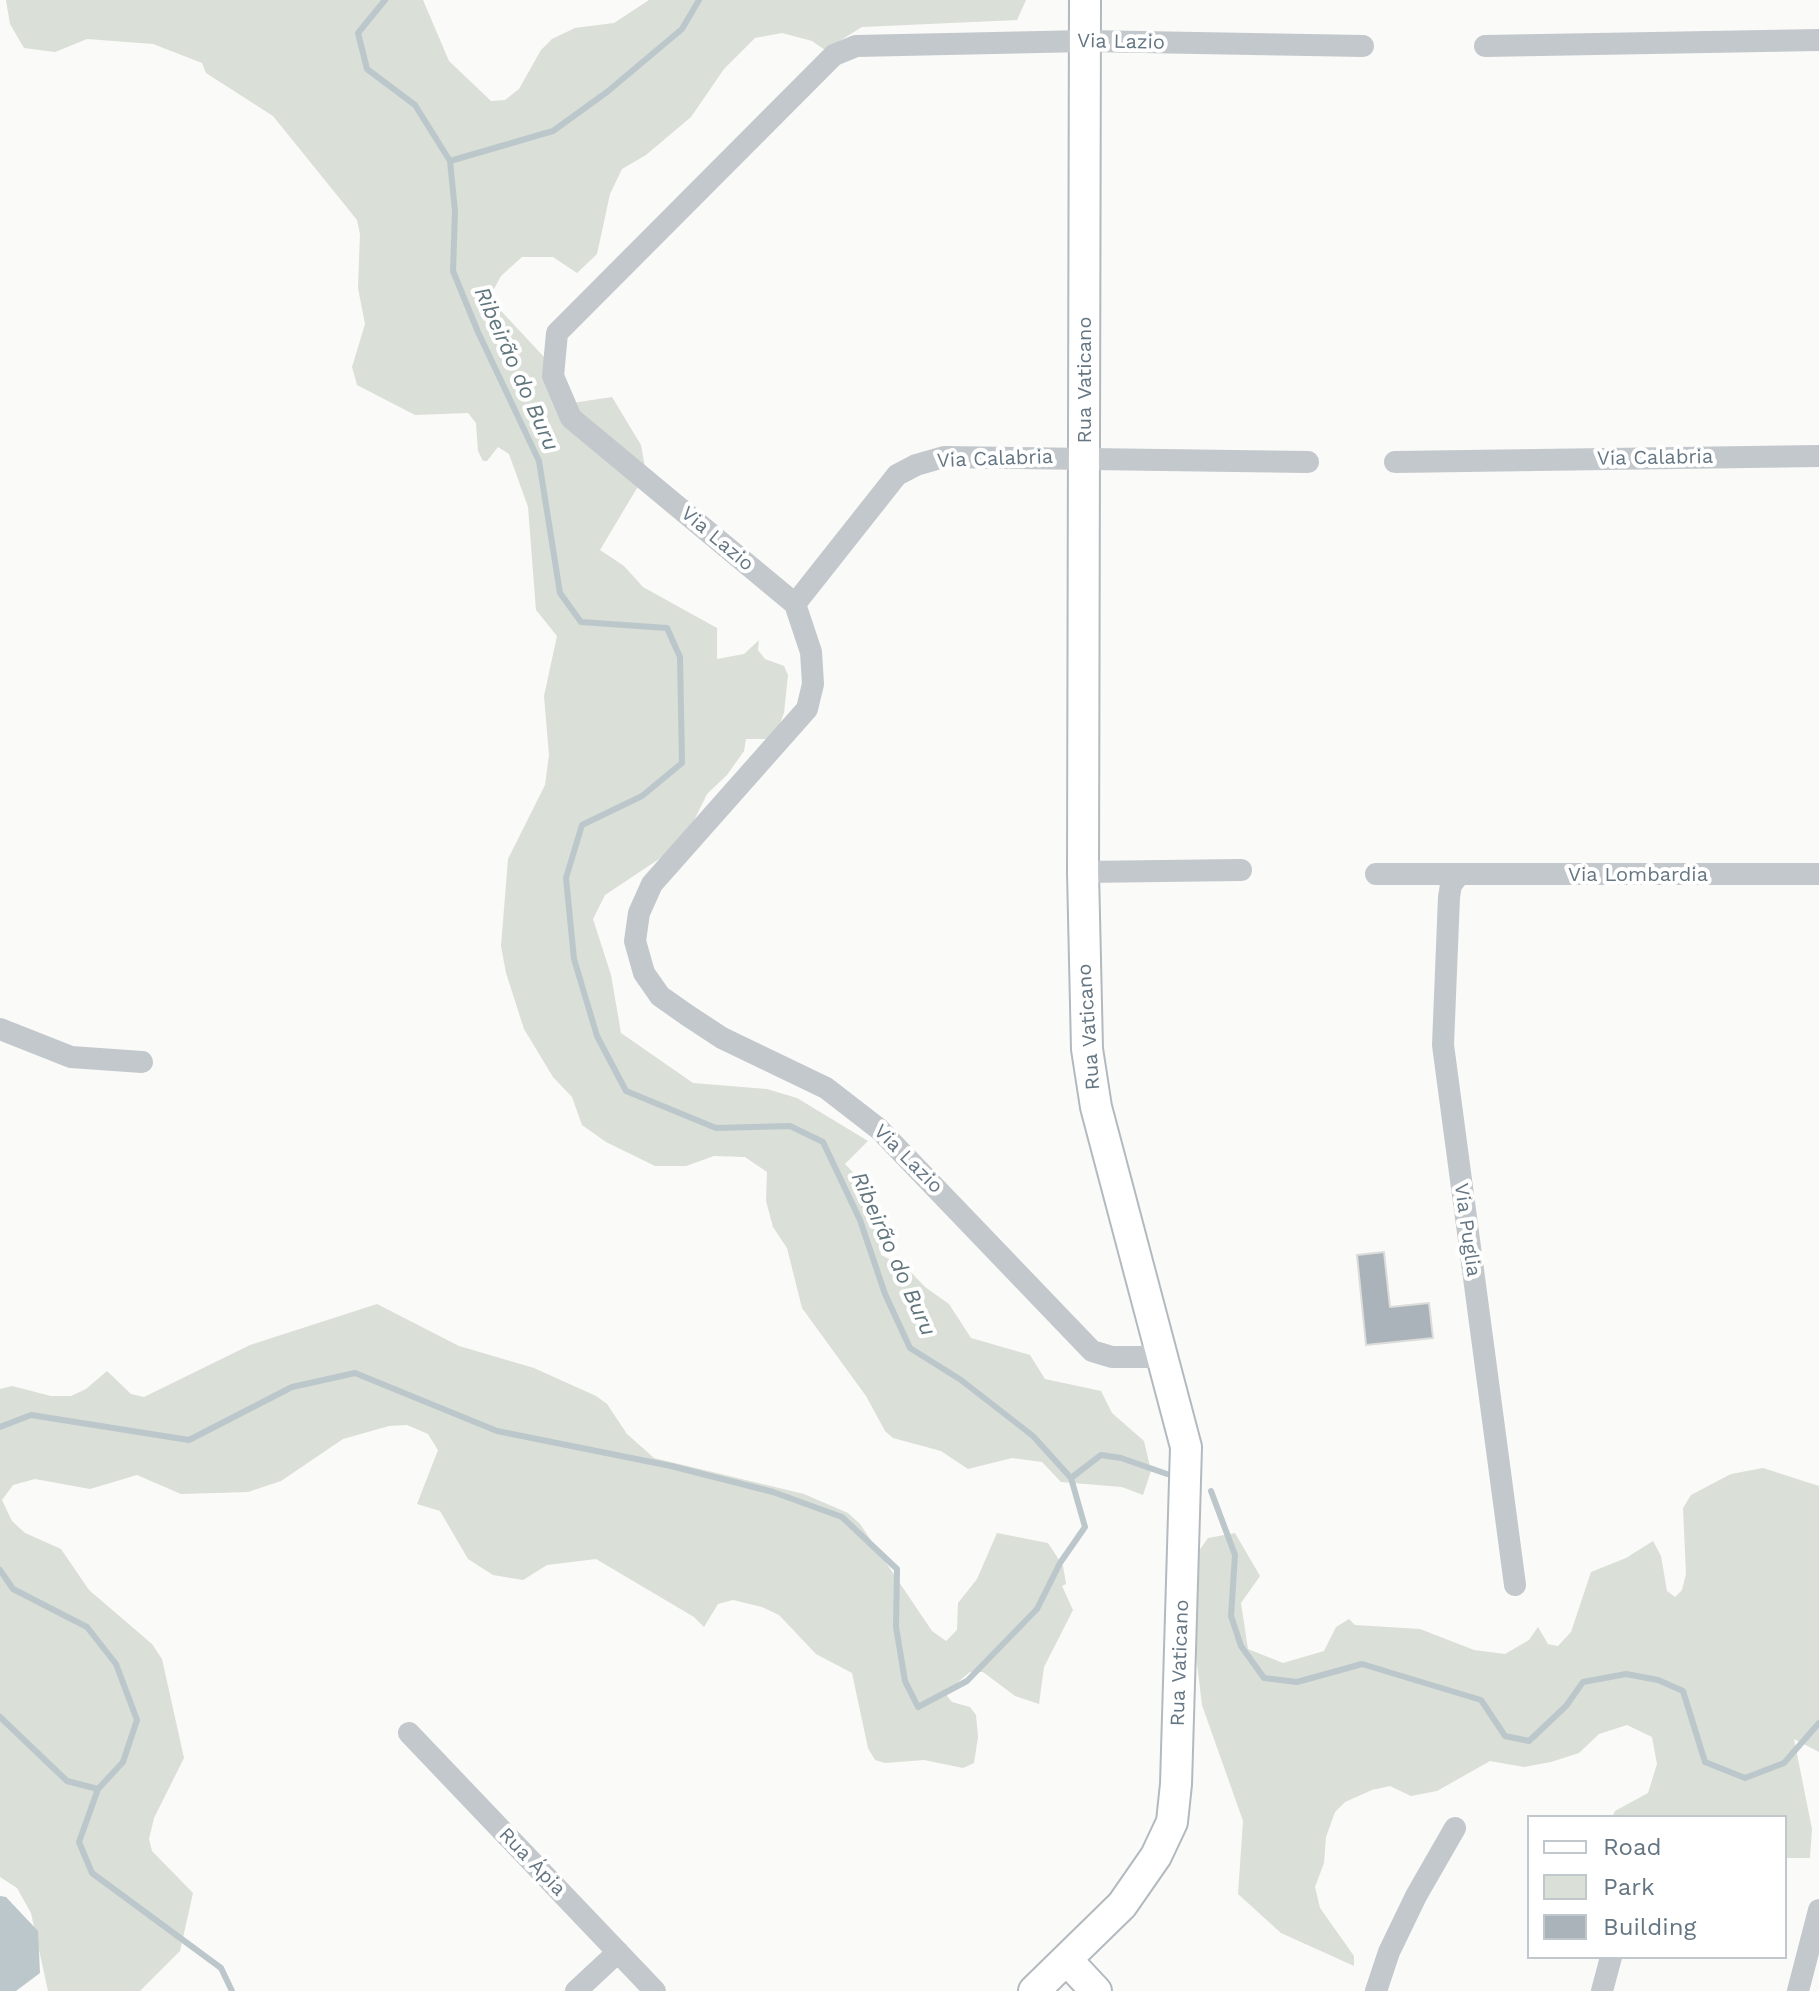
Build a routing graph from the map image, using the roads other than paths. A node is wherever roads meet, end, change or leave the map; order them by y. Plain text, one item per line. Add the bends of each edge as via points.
1 (1085, 0) edge
2 (1819, 40) edge
3 (1086, 41) junction
4 (1363, 46) dead end
5 (1485, 46) dead end
6 (1084, 456) junction
7 (1819, 456) edge
8 (1308, 462) dead end
9 (1395, 462) dead end
10 (795, 604) junction
11 (1241, 870) dead end
12 (1083, 872) junction
13 (1376, 874) dead end
14 (1819, 874) edge
15 (1458, 876) junction
16 (0, 1029) edge
17 (142, 1062) dead end
18 (1163, 1357) junction
19 (1515, 1585) dead end
20 (409, 1733) dead end
21 (1455, 1828) dead end
22 (1819, 1910) edge
23 (618, 1952) junction
24 (1610, 1959) edge
25 (1067, 1960) junction
26 (576, 1991) edge
27 (655, 1991) edge
28 (1034, 1991) edge
29 (1096, 1991) edge
30 (1376, 1991) edge
31 (1602, 1991) edge
32 (1798, 1991) edge

1 - 3 street, Rua Vaticano
2 - 5 street
3 - 4 street, Via Lazio
3 - 6 street, Rua Vaticano
3 - 10 street, Via Lazio via 856,46 834,55 557,333 553,376 571,418
6 - 8 street, Via Calabria
6 - 10 street, Via Calabria via 944,457 916,465 897,475
6 - 12 street, Rua Vaticano
7 - 9 street, Via Calabria
10 - 18 street, Via Lazio via 811,652 813,684 807,709 652,884 639,913 635,941 644,973 660,996 687,1015 722,1038 826,1088 879,1129 1092,1351 1112,1357
11 - 12 street
12 - 18 street, Rua Vaticano via 1087,1049 1096,1107
13 - 15 street, Via Lombardia
14 - 15 street, Via Lombardia
15 - 19 street, Via Puglia via 1449,897 1443,1045
16 - 17 street via 71,1057
18 - 25 street, Rua Vaticano via 1186,1447 1172,1822 1122,1905
20 - 23 street, Rua Ápia
21 - 30 street via 1416,1896
22 - 32 street
23 - 26 street
23 - 27 street, Rua Ápia
24 - 31 street
25 - 28 street, Rua Vaticano
25 - 29 street

